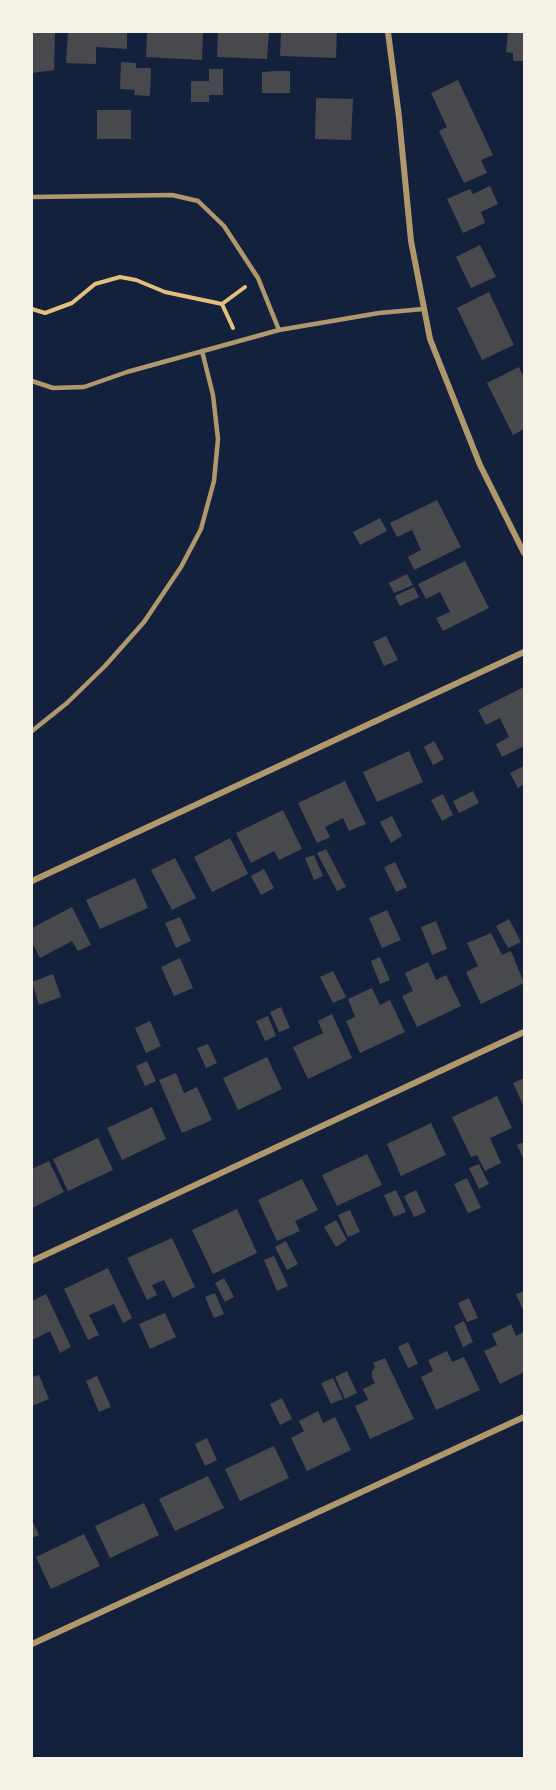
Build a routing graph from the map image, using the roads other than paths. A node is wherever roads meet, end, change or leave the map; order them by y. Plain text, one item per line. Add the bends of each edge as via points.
1 (388, 32) edge
2 (32, 197) edge
3 (423, 309) junction
4 (279, 330) junction
5 (202, 351) junction
6 (32, 381) edge
7 (525, 553) edge
8 (525, 652) edge
9 (32, 731) edge
10 (32, 881) edge
11 (525, 1032) edge
12 (32, 1261) edge
13 (525, 1417) edge
14 (32, 1644) edge

1 - 3 street via 411,241
2 - 4 lane via 172,195 198,201 224,226 258,278
3 - 4 lane
3 - 7 street via 430,339 480,465
4 - 5 lane
5 - 6 lane via 84,387 53,388
5 - 9 lane via 218,439 214,481 201,529 144,622 75,696
8 - 10 street
11 - 12 street
13 - 14 street

